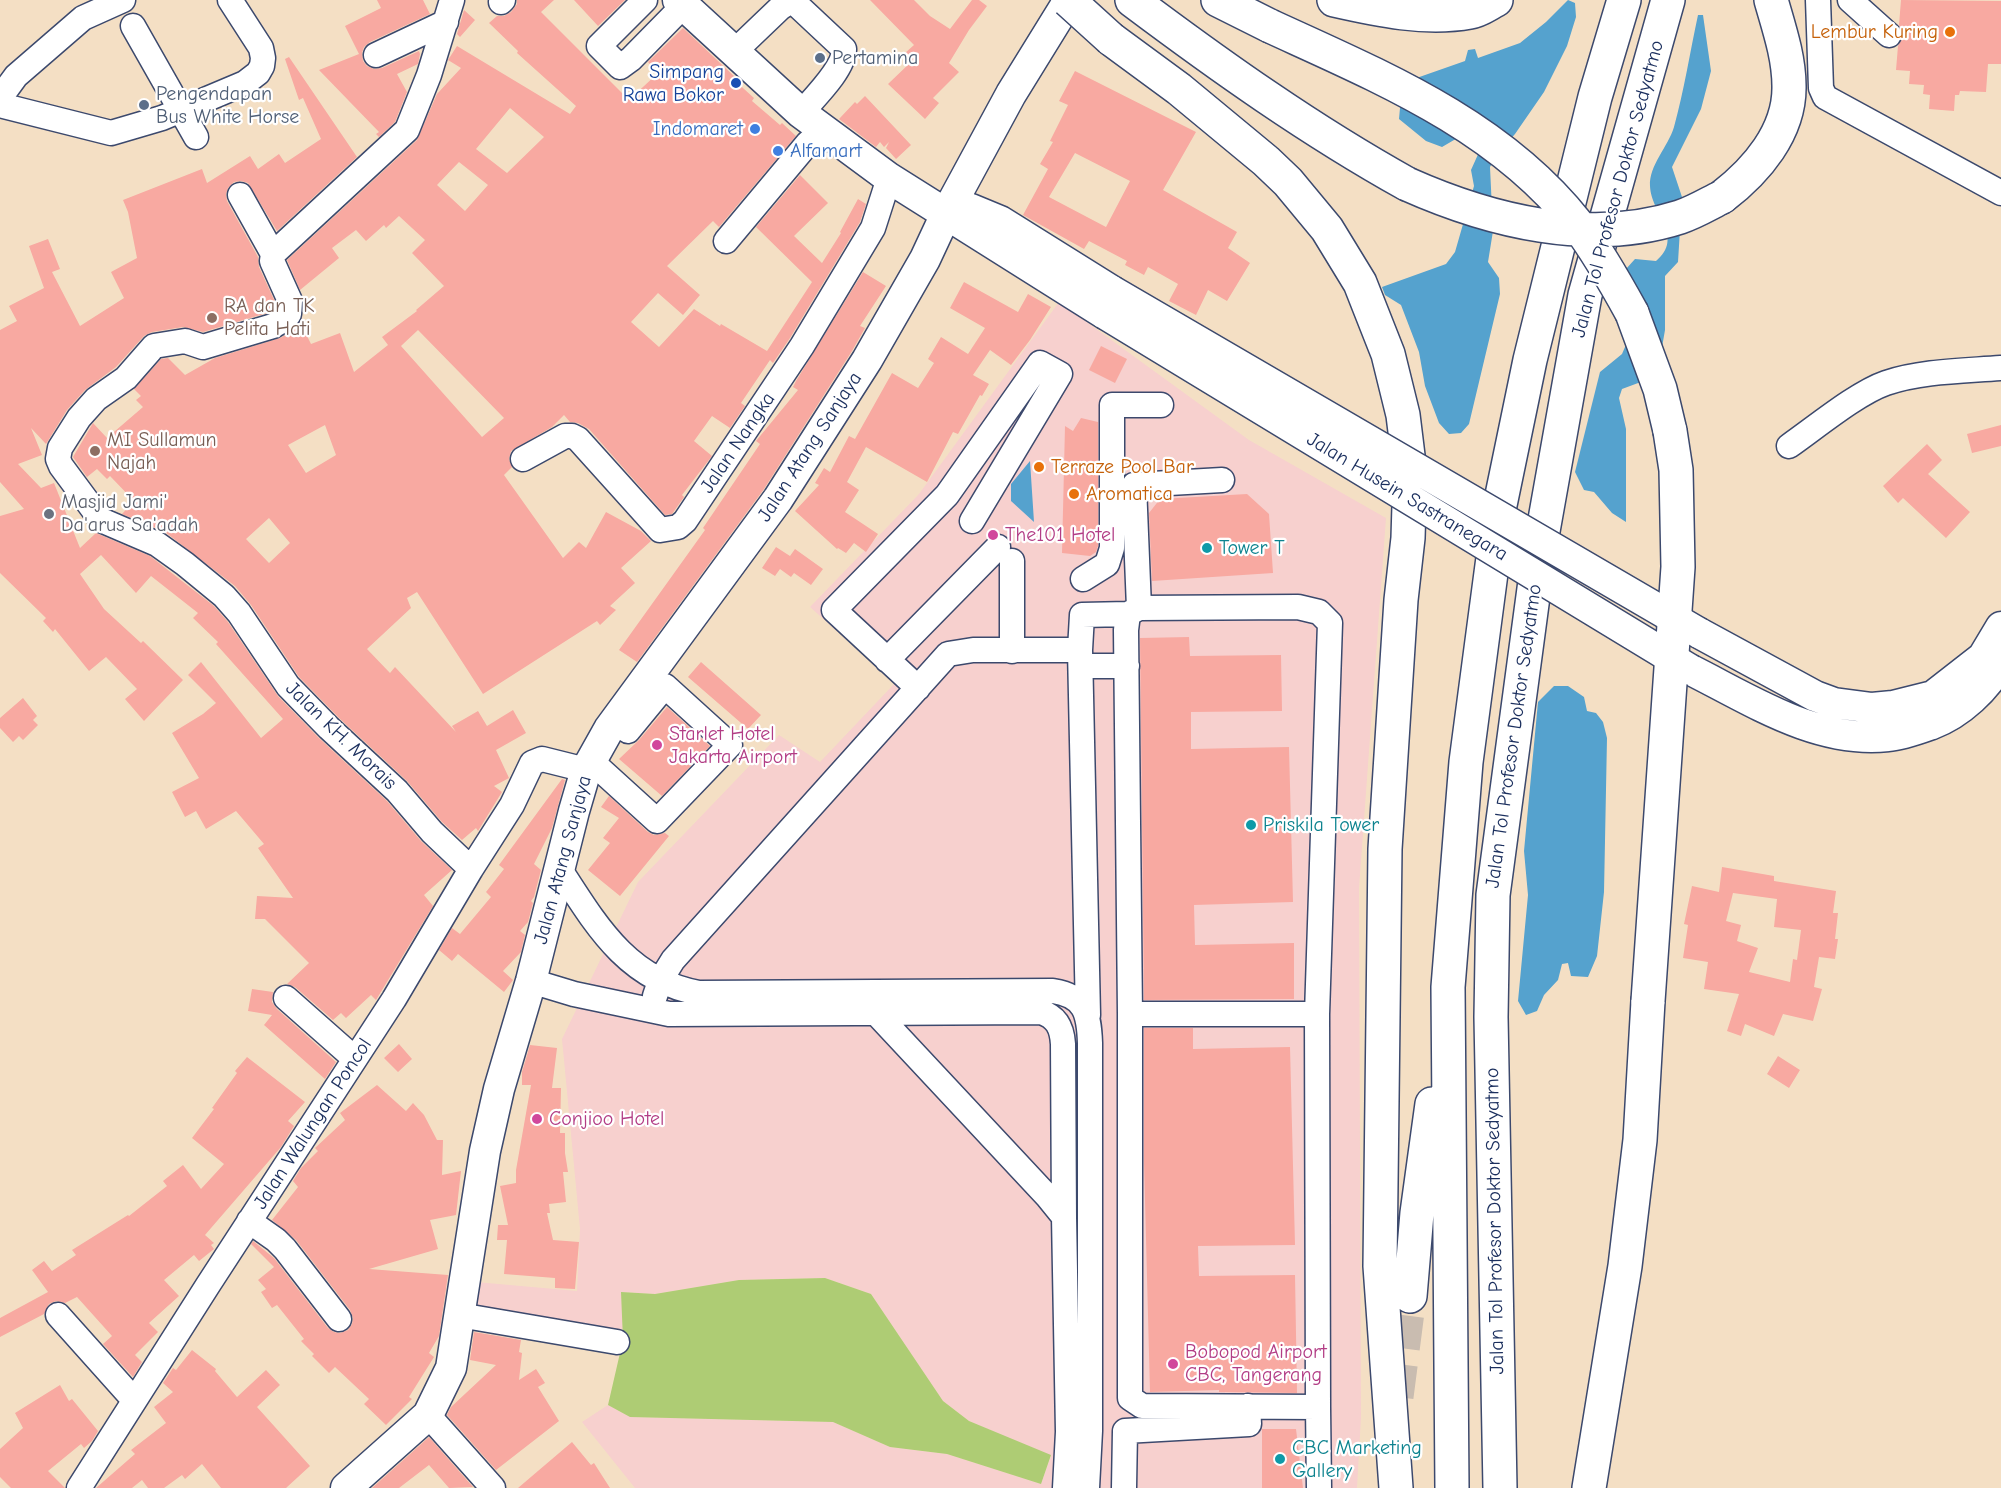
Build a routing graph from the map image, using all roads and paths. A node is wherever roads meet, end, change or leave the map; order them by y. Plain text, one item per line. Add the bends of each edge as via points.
1 (123, 0) edge
2 (230, 0) edge
3 (645, 0) edge
4 (1068, 0) edge
5 (1132, 0) edge
6 (1218, 0) edge
7 (1334, 0) edge
8 (1496, 0) edge
9 (1624, 0) edge
10 (1668, 0) edge
11 (1689, 0) edge
12 (1771, 0) edge
13 (1818, 0) edge
14 (1850, 0) edge
15 (681, 3) edge
16 (449, 11) edge
17 (133, 26) dead end
18 (1889, 35) dead end
19 (734, 52) junction
20 (376, 55) dead end
21 (0, 98) edge
22 (0, 105) edge
23 (182, 110) junction
24 (812, 121) junction
25 (196, 137) dead end
26 (978, 157) junction
27 (1999, 184) edge
28 (899, 185) junction
29 (1614, 193) junction
30 (240, 195) dead end
31 (946, 214) junction
32 (726, 241) dead end
33 (986, 241) junction
34 (273, 254) junction
35 (925, 259) junction
36 (1108, 303) junction
37 (2001, 368) edge
38 (1161, 405) dead end
39 (1789, 446) dead end
40 (523, 459) dead end
41 (1222, 480) dead end
42 (972, 521) dead end
43 (1083, 579) dead end
44 (1133, 611) junction
45 (2001, 627) edge
46 (1012, 651) junction
47 (1081, 658) junction
48 (887, 660) junction
49 (2001, 661) edge
50 (1126, 666) junction
51 (657, 679) junction
52 (918, 688) junction
53 (628, 731) dead end
54 (589, 766) junction
55 (559, 868) junction
56 (471, 869) junction
57 (531, 981) junction
58 (660, 981) junction
59 (1448, 987) junction
60 (286, 998) dead end
61 (651, 1010) junction
62 (876, 1013) junction
63 (1130, 1014) junction
64 (1317, 1014) junction
65 (1088, 1015) junction
66 (355, 1059) junction
67 (1064, 1217) junction
68 (255, 1225) junction
69 (1410, 1296) tunnel mouth
70 (58, 1315) dead end
71 (459, 1315) junction
72 (339, 1318) dead end
73 (617, 1342) dead end
74 (134, 1400) junction
75 (1248, 1407) junction
76 (1318, 1407) junction
77 (428, 1415) junction
78 (1125, 1431) junction
79 (1079, 1432) junction
80 (79, 1488) edge
81 (346, 1488) edge
82 (493, 1488) edge
83 (1065, 1488) edge
84 (1087, 1488) edge
85 (1124, 1488) edge
86 (1319, 1488) edge
87 (1395, 1488) edge
88 (1452, 1488) edge
89 (1500, 1488) edge
90 (1589, 1488) edge

1 - 21 street via 83,18 16,76
2 - 23 street via 261,48 262,66 245,83
3 - 15 street via 599,46 620,67
4 - 26 main road
4 - 87 highway, bridge via 1111,39 1266,161 1327,229 1360,283 1388,354 1403,415 1410,472 1385,849 1380,1243
5 - 12 highway, bridge via 1315,130 1407,184 1498,218 1601,230 1662,222 1722,197 1738,185 1767,151 1786,115 1789,88 1788,66
6 - 90 highway, bridge via 1409,91 1499,148 1551,195 1598,253 1632,313 1660,389 1676,470 1678,567 1640,1140 1625,1266
7 - 8 highway via 1392,11 1439,14 1473,12
9 - 59 highway, Jalan Tol Profesor Doktor Sedyatmo via 1595,97 1536,337 1500,506 1466,762
10 - 29 highway, Jalan Tol Profesor Doktor Sedyatmo
11 - 29 highway via 1680,32
13 - 27 street via 1821,88 1825,97
14 - 18 street
15 - 19 main road, Jalan Husein Sastranegara
16 - 20 street
16 - 34 street via 407,130
17 - 23 street
19 - 24 main road, Jalan Husein Sastranegara
19 - 24 street via 780,8 789,2 796,5 844,49 845,57
22 - 23 street via 111,133
23 - 25 street
24 - 28 main road, Jalan Husein Sastranegara
24 - 32 street via 808,143
26 - 28 main road via 938,186 928,189
26 - 31 main road
28 - 31 main road, Jalan Husein Sastranegara
28 - 35 main road via 925,220
28 - 40 street, Jalan Nangka via 802,346 678,527 660,530 572,436
29 - 89 highway, Jalan Tol Profesor Doktor Sedyatmo via 1585,295 1538,559 1493,895 1491,1017
30 - 34 street
31 - 33 main road, Jalan Husein Sastranegara
31 - 35 main road, Jalan Atang Sanjaya
31 - 36 main road, Jalan Husein Sastranegara via 971,209 1000,221
33 - 35 main road via 956,241
33 - 36 main road, Jalan Husein Sastranegara
34 - 56 street, Jalan KH. Morais via 272,261 290,301 285,319 203,347 185,341 154,346 126,378 96,399 79,418 62,442 58,459 101,520 157,544 224,597 288,686
35 - 51 main road, Jalan Atang Sanjaya via 867,360
36 - 45 main road, Jalan Husein Sastranegara, bridge via 1699,633 1834,703 1872,708 1933,696 1983,657
36 - 49 main road, Jalan Husein Sastranegara, bridge via 1691,670 1786,717 1857,736 1917,730 1958,712
37 - 39 street via 1911,376 1884,383
38 - 43 street via 1112,405 1112,548 1107,564
41 - 44 street via 1134,485
42 - 48 street via 1060,374 1040,363 947,495 834,610
44 - 47 street via 1082,615
44 - 50 street via 1126,630
44 - 64 street via 1298,607 1319,612 1330,623
46 - 47 street
46 - 48 street via 1005,554
46 - 52 street via 948,654
47 - 50 street
47 - 65 street
48 - 52 street
50 - 63 street
51 - 53 street
51 - 54 main road, Jalan Atang Sanjaya via 609,729
51 - 54 street via 730,745 657,821
52 - 58 street via 673,960
54 - 55 main road, Jalan Atang Sanjaya
54 - 56 street, Jalan Walungan Poncol via 549,761 532,764 512,805
55 - 57 main road, Jalan Atang Sanjaya
55 - 58 street via 599,930 628,959
56 - 66 street, Jalan Walungan Poncol
57 - 61 street
57 - 71 main road, Jalan Atang Sanjaya via 485,1151
58 - 61 street
58 - 65 street via 699,993 1053,991 1071,996
59 - 69 highway via 1417,1213
59 - 88 highway, Jalan Tol Profesor Doktor Sedyatmo
60 - 66 street
61 - 62 street via 685,1015
62 - 67 street
62 - 67 street via 1041,1012 1055,1020 1063,1035
63 - 64 street
63 - 75 street via 1130,1398 1142,1406
64 - 76 street
65 - 79 street
66 - 68 street, Jalan Walungan Poncol
67 - 79 street
68 - 72 street via 285,1249
68 - 74 street, Jalan Walungan Poncol
70 - 74 street
71 - 73 street
71 - 77 main road, Jalan Atang Sanjaya via 451,1368
74 - 80 street, Jalan Walungan Poncol
75 - 76 street
75 - 78 street via 1249,1424
76 - 86 street
77 - 81 main road, Jalan Atang Sanjaya
77 - 82 street
78 - 79 street
78 - 85 street
79 - 83 street
79 - 84 street

